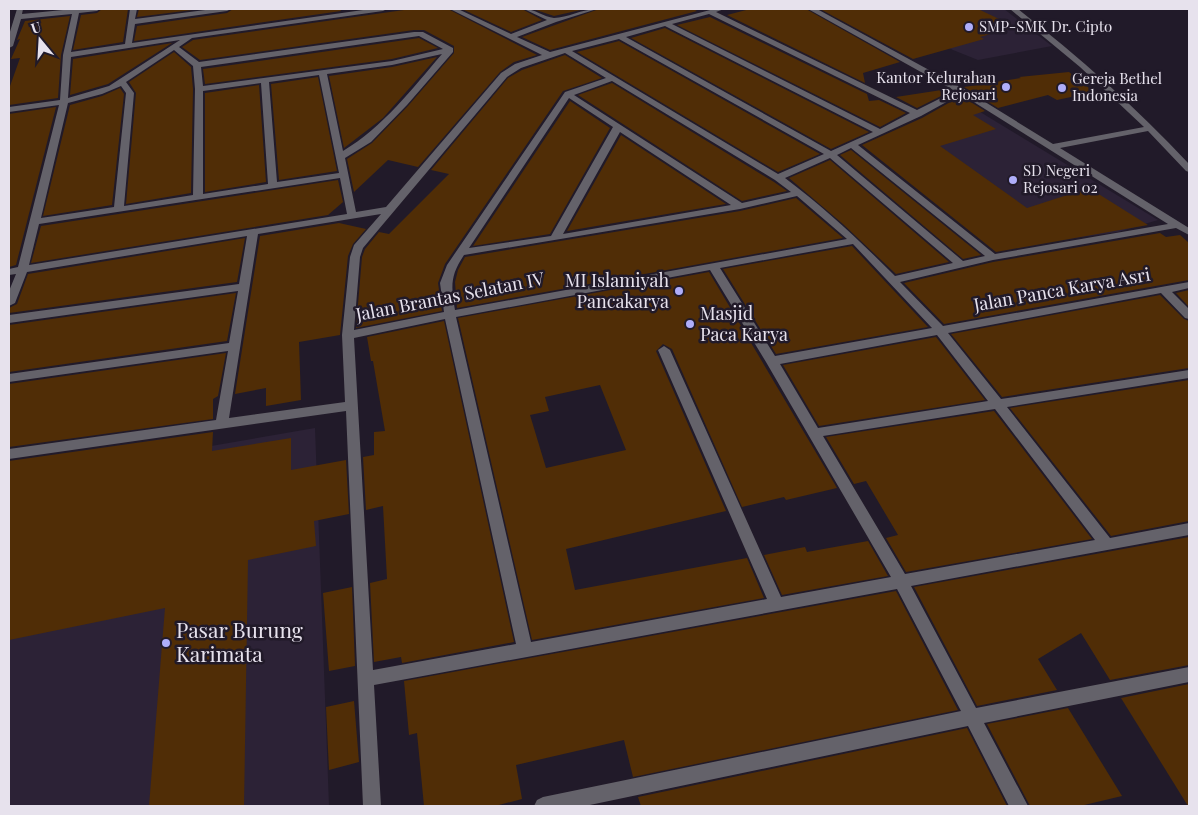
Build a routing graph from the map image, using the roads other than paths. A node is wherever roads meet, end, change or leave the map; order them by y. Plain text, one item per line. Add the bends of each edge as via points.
1 (20, 9) edge
2 (97, 9) edge
3 (133, 9) edge
4 (227, 9) edge
5 (383, 9) edge
6 (453, 9) edge
7 (527, 9) edge
8 (594, 9) edge
9 (812, 9) edge
10 (1014, 9) edge
11 (76, 10) edge
12 (716, 10) edge
13 (354, 11) edge
14 (18, 17) junction
15 (553, 20) junction
16 (131, 22) junction
17 (666, 24) junction
18 (190, 36) junction
19 (620, 36) junction
20 (511, 37) junction
21 (9, 46) edge
22 (128, 46) junction
23 (175, 47) junction
24 (450, 50) junction
25 (567, 50) junction
26 (67, 55) junction
27 (549, 55) junction
28 (197, 64) junction
29 (323, 73) junction
30 (613, 78) junction
31 (265, 81) junction
32 (122, 82) junction
33 (199, 89) junction
34 (960, 91) junction
35 (568, 94) junction
36 (64, 102) junction
37 (9, 109) edge
38 (918, 114) junction
39 (618, 127) junction
40 (1150, 128) junction
41 (880, 132) junction
42 (852, 145) junction
43 (1052, 147) junction
44 (832, 154) junction
45 (340, 158) junction
46 (1189, 169) edge
47 (344, 175) junction
48 (778, 178) junction
49 (273, 186) junction
50 (799, 193) junction
51 (198, 197) junction
52 (740, 206) junction
53 (119, 208) junction
54 (388, 210) junction
55 (352, 216) junction
56 (35, 222) junction
57 (1177, 225) junction
58 (253, 232) junction
59 (1189, 232) edge
60 (555, 238) junction
61 (855, 241) junction
62 (463, 252) junction
63 (993, 257) junction
64 (960, 264) junction
65 (713, 266) junction
66 (23, 270) junction
67 (9, 272) edge
68 (894, 280) junction
69 (1189, 284) edge
70 (244, 287) junction
71 (1163, 289) junction
72 (9, 303) edge
73 (450, 315) junction
74 (1189, 316) edge
75 (9, 319) edge
76 (940, 330) junction
77 (348, 335) junction
78 (234, 346) junction
79 (664, 350) dead end
80 (772, 361) junction
81 (1189, 374) edge
82 (9, 378) edge
83 (995, 403) junction
84 (351, 406) junction
85 (222, 424) junction
86 (814, 433) junction
87 (9, 454) edge
88 (1189, 529) edge
89 (1107, 545) junction
90 (901, 581) junction
91 (777, 604) junction
92 (525, 650) junction
93 (1189, 675) edge
94 (366, 680) junction
95 (972, 717) junction
96 (372, 806) edge
97 (543, 806) edge
98 (1019, 806) edge

1 - 14 street
2 - 11 street
3 - 16 street
4 - 16 street
5 - 13 street
6 - 20 street
7 - 15 street
8 - 15 street
9 - 34 street
10 - 40 street via 1050,37
11 - 14 street
11 - 26 street
12 - 17 street
12 - 38 street
13 - 18 street
14 - 21 street
15 - 20 street
16 - 22 street
17 - 19 street
17 - 41 street
18 - 22 street
18 - 23 street
19 - 25 street
19 - 44 street
20 - 27 street
22 - 26 street
23 - 28 street
23 - 32 street
24 - 28 street via 414,34
24 - 29 street
24 - 45 street via 368,140
25 - 27 street
25 - 30 street
26 - 36 street
27 - 54 street via 518,66 504,75
28 - 33 street
29 - 31 street
29 - 45 street
30 - 35 street
30 - 48 street
31 - 33 street
31 - 49 street
32 - 36 street via 92,96
32 - 53 street via 130,93
33 - 51 street
34 - 38 street
34 - 43 street
35 - 39 street
35 - 62 street
36 - 37 street
36 - 56 street
38 - 41 street
39 - 52 street
39 - 60 street
40 - 43 street
40 - 46 street
41 - 42 street
42 - 44 street
42 - 63 street
43 - 57 street
44 - 48 street
44 - 64 street
45 - 47 street
47 - 49 street
47 - 55 street
48 - 50 street
49 - 51 street
50 - 52 street
50 - 61 street
51 - 53 street
52 - 60 street
53 - 56 street
54 - 55 street
54 - 77 street via 358,247
55 - 58 street
56 - 66 street
57 - 59 street
57 - 63 street
58 - 66 street
58 - 70 street
60 - 62 street
61 - 65 street, Jalan Brantas Selatan IV
61 - 68 street
62 - 73 street via 452,265 445,283
63 - 64 street
64 - 68 street
65 - 73 street, Jalan Brantas Selatan IV
65 - 80 street
66 - 67 street
66 - 72 street
68 - 76 street
69 - 71 street, Jalan Panca Karya Asri
70 - 75 street
70 - 78 street
71 - 74 street
71 - 76 street, Jalan Panca Karya Asri
73 - 77 street, Jalan Brantas Selatan IV
73 - 92 street
76 - 80 street, Jalan Panca Karya Asri
76 - 83 street
77 - 84 street
78 - 82 street
78 - 85 street
79 - 91 street
80 - 86 street
81 - 83 street
83 - 86 street
83 - 89 street
84 - 85 street
84 - 94 street
85 - 87 street
86 - 90 street
88 - 89 street
89 - 90 street
90 - 91 street
90 - 95 street
91 - 92 street
92 - 94 street
93 - 95 street
94 - 96 street
95 - 97 street
95 - 98 street

